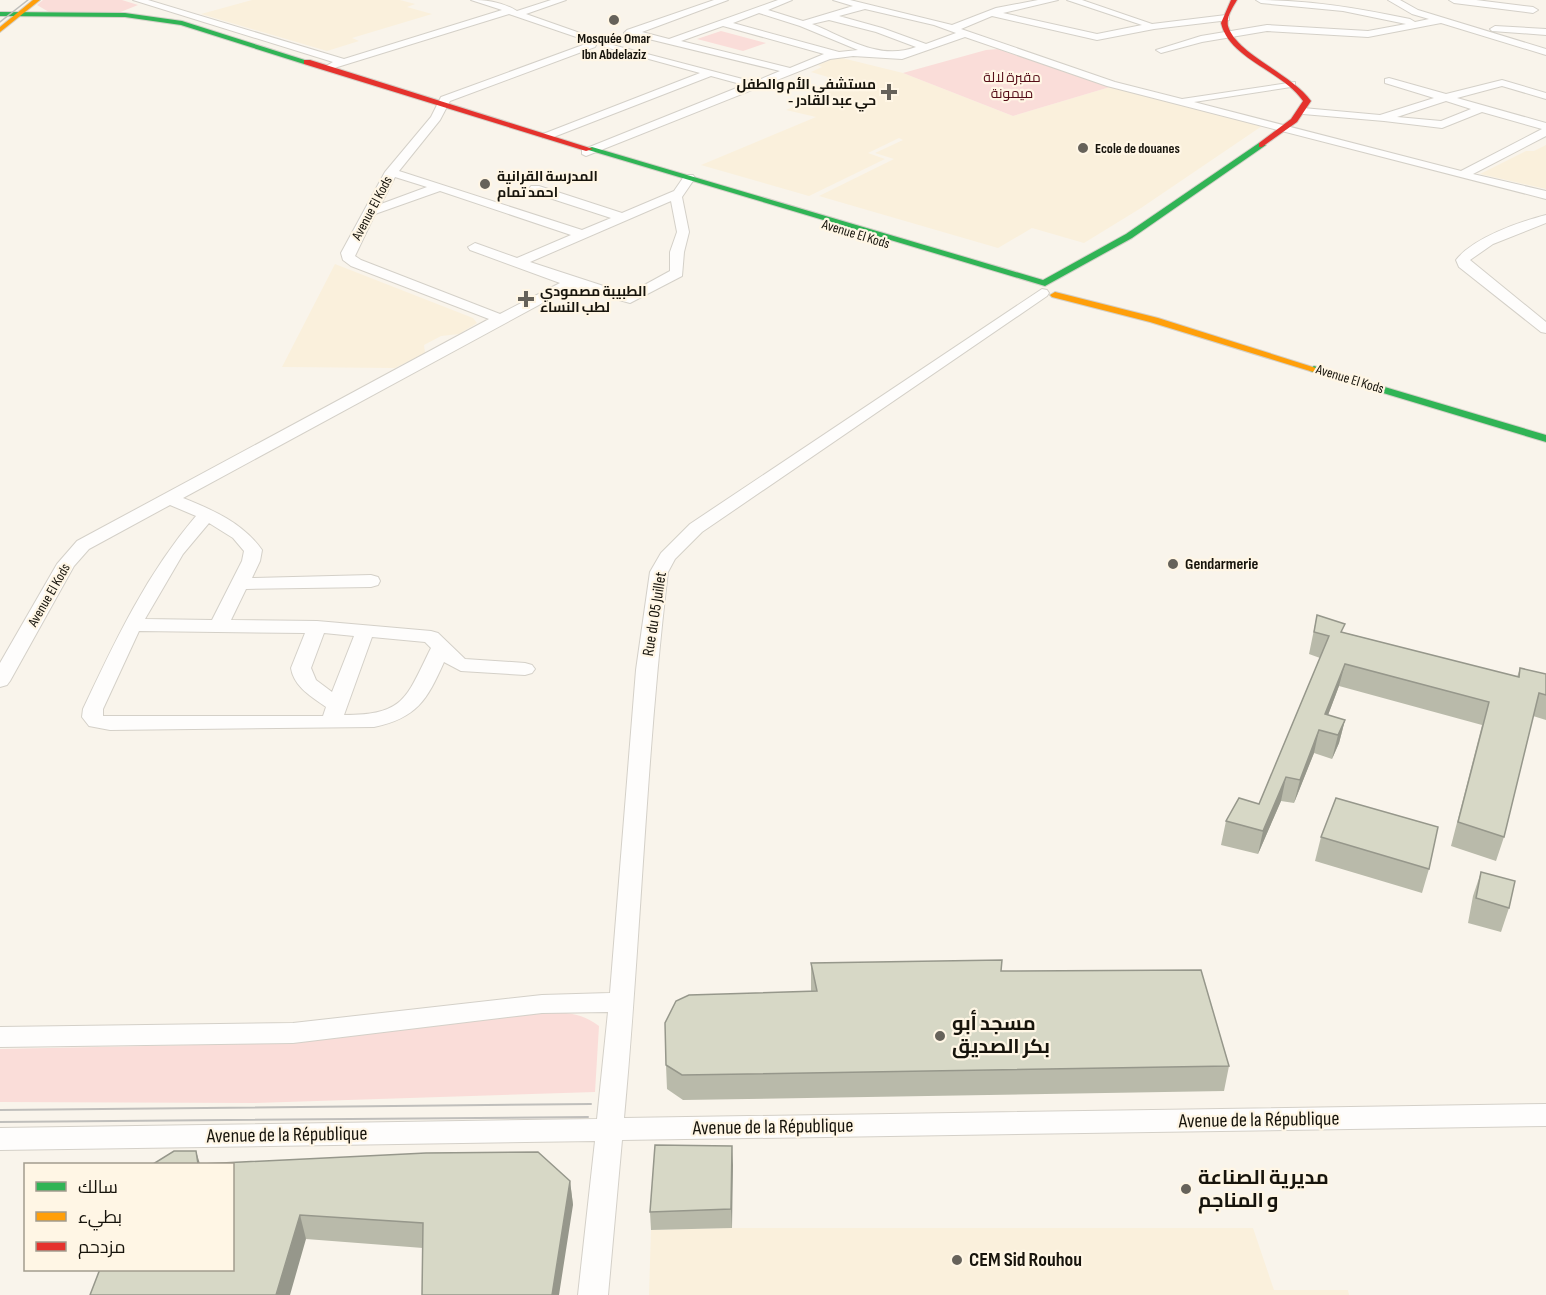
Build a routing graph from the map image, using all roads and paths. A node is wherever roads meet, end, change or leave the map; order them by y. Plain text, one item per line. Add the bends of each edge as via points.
1 (11, 0) edge
2 (37, 0) edge
3 (138, 0) edge
4 (476, 0) edge
5 (503, 0) edge
6 (561, 0) edge
7 (723, 0) edge
8 (787, 0) edge
9 (838, 0) edge
10 (1053, 0) edge
11 (1072, 0) edge
12 (1234, 0) edge
13 (1261, 0) edge
14 (1392, 0) edge
15 (1454, 0) edge
16 (1525, 0) edge
17 (1365, 3) dead end
18 (493, 4) junction
19 (865, 6) junction
20 (0, 8) edge
21 (759, 10) junction
22 (1533, 11) junction
23 (512, 13) junction
24 (992, 13) junction
25 (1546, 13) edge
26 (0, 16) edge
27 (18, 16) junction
28 (190, 16) junction
29 (1344, 16) junction
30 (830, 17) junction
31 (1226, 18) junction
32 (1442, 20) junction
33 (172, 21) junction
34 (723, 23) junction
35 (803, 24) junction
36 (1416, 24) junction
37 (223, 26) junction
38 (1154, 26) junction
39 (1464, 27) junction
40 (1546, 27) edge
41 (954, 28) junction
42 (0, 30) edge
43 (207, 30) junction
44 (630, 32) junction
45 (1546, 32) edge
46 (966, 33) junction
47 (1229, 33) junction
48 (1363, 34) junction
49 (786, 40) junction
50 (592, 42) junction
51 (610, 42) junction
52 (669, 42) junction
53 (284, 44) junction
54 (924, 47) junction
55 (268, 49) junction
56 (1161, 50) dead end
57 (1546, 52) edge
58 (836, 54) junction
59 (877, 54) junction
60 (739, 58) junction
61 (344, 62) junction
62 (328, 67) junction
63 (791, 71) junction
64 (710, 73) junction
65 (1389, 81) dead end
66 (1291, 84) junction
67 (754, 85) junction
68 (1546, 96) edge
69 (1445, 97) junction
70 (1179, 101) junction
71 (444, 104) junction
72 (1482, 108) junction
73 (1303, 111) junction
74 (1381, 118) junction
75 (1284, 129) junction
76 (1546, 130) edge
77 (547, 136) junction
78 (590, 151) junction
79 (391, 172) junction
80 (1462, 175) junction
81 (684, 185) junction
82 (439, 187) junction
83 (535, 189) dead end
84 (1546, 195) edge
85 (370, 212) junction
86 (625, 218) junction
87 (1546, 219) edge
88 (583, 235) junction
89 (475, 247) dead end
90 (1091, 260) junction
91 (517, 264) junction
92 (571, 282) junction
93 (1050, 288) junction
94 (501, 320) junction
95 (1546, 330) edge
96 (1546, 439) edge
97 (170, 499) junction
98 (207, 514) junction
99 (371, 581) dead end
100 (240, 584) junction
101 (132, 624) junction
102 (219, 625) junction
103 (317, 627) junction
104 (365, 631) junction
105 (441, 647) junction
106 (525, 669) dead end
107 (0, 681) edge
108 (334, 713) junction
109 (622, 1002) junction
110 (0, 1037) edge
111 (1546, 1115) edge
112 (609, 1130) junction
113 (0, 1139) edge
114 (593, 1295) edge

1 - 20 main road
2 - 27 main road
3 - 28 street
4 - 18 street
5 - 18 street
6 - 23 street
7 - 44 street
8 - 21 street
9 - 19 street
10 - 24 street
11 - 38 street
12 - 31 main road
13 - 29 street via 1312,6
14 - 32 street
15 - 22 street
16 - 22 street
17 - 29 street
18 - 23 street
19 - 30 street
19 - 41 street
21 - 34 street
21 - 35 street
22 - 25 street
22 - 40 street
23 - 50 street
23 - 61 street
24 - 38 street via 1096,37
24 - 41 street
26 - 27 main road
27 - 33 main road via 119,15
27 - 42 main road
27 - 71 main road via 116,18 173,24
28 - 33 main road
28 - 37 street
29 - 36 street
29 - 48 street
30 - 35 street
30 - 54 street
31 - 38 street
31 - 47 main road
32 - 36 street
32 - 39 street
33 - 43 main road
34 - 49 street
34 - 52 street
35 - 59 street
36 - 48 street
37 - 43 main road
37 - 53 street
39 - 45 street
39 - 57 street
41 - 46 street
43 - 55 main road
44 - 51 street
44 - 52 street
46 - 54 street
46 - 70 street via 1076,74
47 - 48 street via 1272,28
47 - 56 street
47 - 66 main road
49 - 58 street
49 - 60 street
50 - 51 street
50 - 71 street via 451,96
51 - 64 street
52 - 60 street
53 - 55 main road
53 - 61 street
54 - 59 street via 902,56
55 - 62 main road
58 - 59 street
58 - 63 street
60 - 63 street
61 - 62 street
62 - 71 main road
63 - 67 street
64 - 67 street
64 - 77 street
65 - 69 street
66 - 70 street
66 - 73 main road via 1305,96
67 - 78 street
68 - 69 street via 1502,83
69 - 72 street
69 - 74 street
70 - 75 street
71 - 77 main road, Avenue El Kods
71 - 78 main road, Avenue El Kods
71 - 79 street, Avenue El Kods via 441,114
72 - 74 street via 1442,125
72 - 76 street
73 - 74 street
73 - 75 main road
75 - 80 street
75 - 90 main road
76 - 80 street
77 - 78 main road, Avenue El Kods
78 - 81 main road, Avenue El Kods
79 - 82 street
79 - 85 street, Avenue El Kods
80 - 84 street
81 - 86 street
81 - 92 street via 677,207 683,232 674,276 630,299
81 - 93 main road, Avenue El Kods
82 - 85 street
82 - 88 street
83 - 86 street
85 - 94 street, Avenue El Kods via 348,253 350,260
86 - 88 street
87 - 95 street via 1478,247 1463,260
88 - 91 street
89 - 91 street
90 - 93 main road
90 - 93 main road
91 - 92 street
92 - 94 street
93 - 96 main road, Avenue El Kods
93 - 109 street, Rue du 05 Juillet via 696,528 658,572 646,670
94 - 97 street, Avenue El Kods
97 - 98 street
97 - 107 street, Avenue El Kods via 83,545 66,564
98 - 100 street via 239,534 253,550
98 - 101 street via 175,552
99 - 100 street
100 - 102 street
101 - 102 street
101 - 108 street via 93,709 96,721 110,724
102 - 103 street
103 - 104 street
103 - 108 street via 301,674
104 - 105 street via 431,638
104 - 108 street
105 - 106 street via 461,665
105 - 108 street via 412,702 398,713 366,721
109 - 110 street via 542,1004 293,1033
109 - 112 street, Rue du 05 Juillet
111 - 112 street, Avenue de la République
112 - 113 street, Avenue de la République
112 - 114 street, Rue du 05 Juillet

